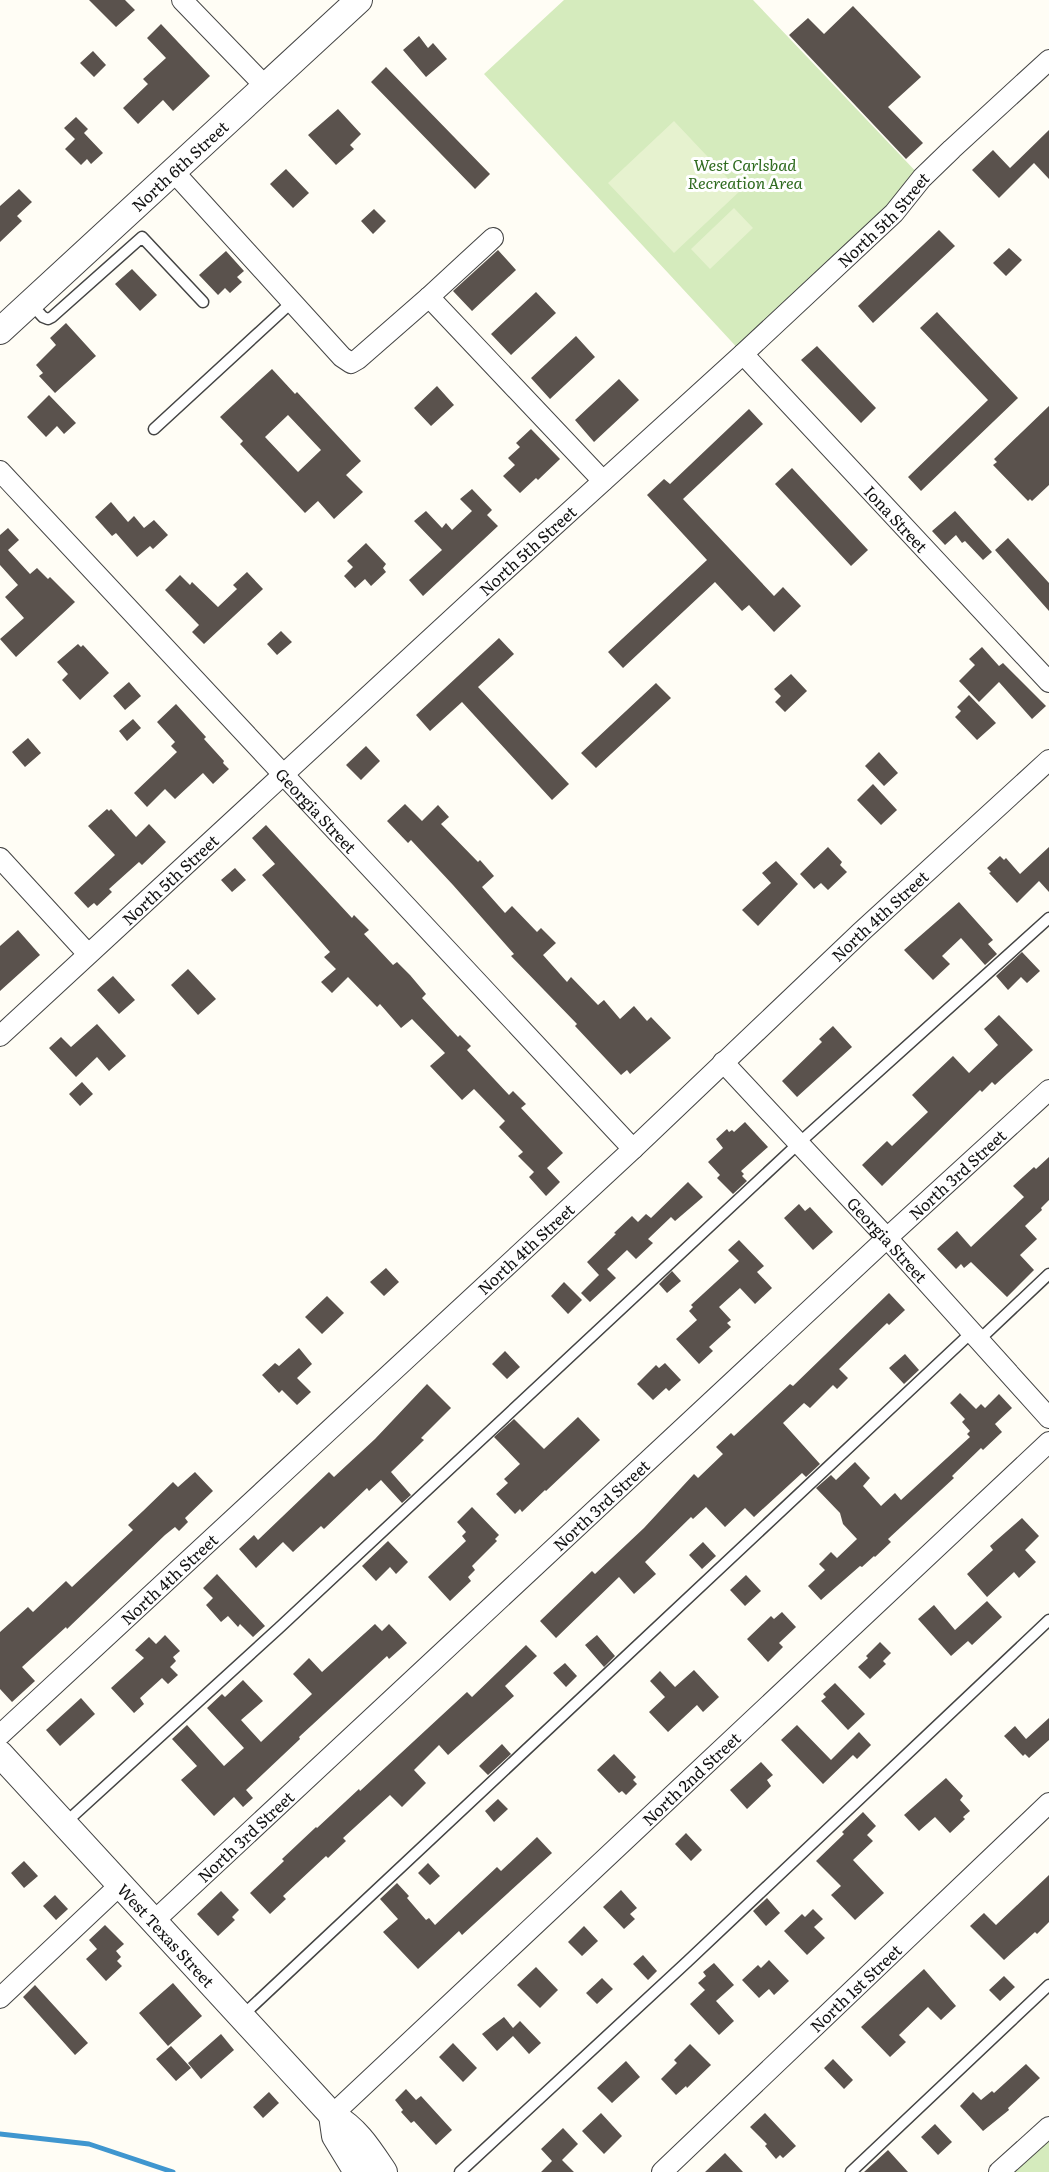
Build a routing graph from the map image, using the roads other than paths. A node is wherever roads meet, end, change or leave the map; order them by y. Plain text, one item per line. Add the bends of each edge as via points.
1 (182, 0) edge
2 (359, 0) edge
3 (1049, 60) edge
4 (266, 86) junction
5 (173, 171) junction
6 (493, 238) dead end
7 (116, 240) junction
8 (429, 297) junction
9 (203, 302) dead end
10 (292, 302) junction
11 (0, 331) edge
12 (743, 354) junction
13 (154, 429) dead end
14 (0, 471) edge
15 (603, 481) junction
16 (1049, 682) edge
17 (1049, 760) edge
18 (284, 774) junction
19 (0, 858) edge
20 (1049, 918) edge
21 (88, 954) junction
22 (0, 1036) edge
23 (723, 1062) junction
24 (1049, 1090) edge
25 (799, 1143) junction
26 (633, 1149) junction
27 (886, 1238) junction
28 (1049, 1274) edge
29 (975, 1336) junction
30 (1049, 1418) edge
31 (1049, 1442) edge
32 (1049, 1620) edge
33 (0, 1735) edge
34 (0, 1754) edge
35 (1049, 1803) edge
36 (64, 1824) junction
37 (120, 1885) junction
38 (153, 1922) junction
39 (1049, 1985) edge
40 (0, 1998) edge
41 (242, 2016) junction
42 (332, 2115) junction
43 (1049, 2127) edge
44 (377, 2169) edge
45 (460, 2172) edge
46 (662, 2172) edge
47 (851, 2172) edge
48 (999, 2172) edge

1 - 4 street
2 - 4 street, North 6th Street
3 - 12 street, North 5th Street via 952,149 894,213
4 - 5 street, North 6th Street
5 - 7 street, North 6th Street
5 - 10 street
6 - 8 street
7 - 9 lane via 142,237
7 - 11 street, North 6th Street via 68,285 30,303
8 - 10 street via 351,363
8 - 15 street
10 - 13 lane
12 - 15 street, North 5th Street
12 - 16 street, Iona Street
14 - 18 street, Georgia Street
15 - 18 street, North 5th Street
17 - 23 street, North 4th Street
18 - 21 street, North 5th Street
18 - 26 street, Georgia Street
19 - 21 street
20 - 25 lane
21 - 22 street, North 5th Street
23 - 25 street, Georgia Street
23 - 26 street, North 4th Street
24 - 27 street, North 3rd Street
25 - 27 street, Georgia Street
25 - 36 lane
26 - 33 street, North 4th Street
27 - 29 street, Georgia Street
27 - 38 street, North 3rd Street
28 - 29 lane
29 - 30 street, Georgia Street
29 - 41 lane
31 - 42 street, North 2nd Street
32 - 45 lane
34 - 36 street, West Texas Street
35 - 46 street, North 1st Street
36 - 37 street, West Texas Street
37 - 38 street, West Texas Street
37 - 40 street
38 - 41 street, West Texas Street
39 - 47 lane
41 - 42 street, West Texas Street
42 - 44 street, West Texas Street via 335,2136
43 - 48 street

